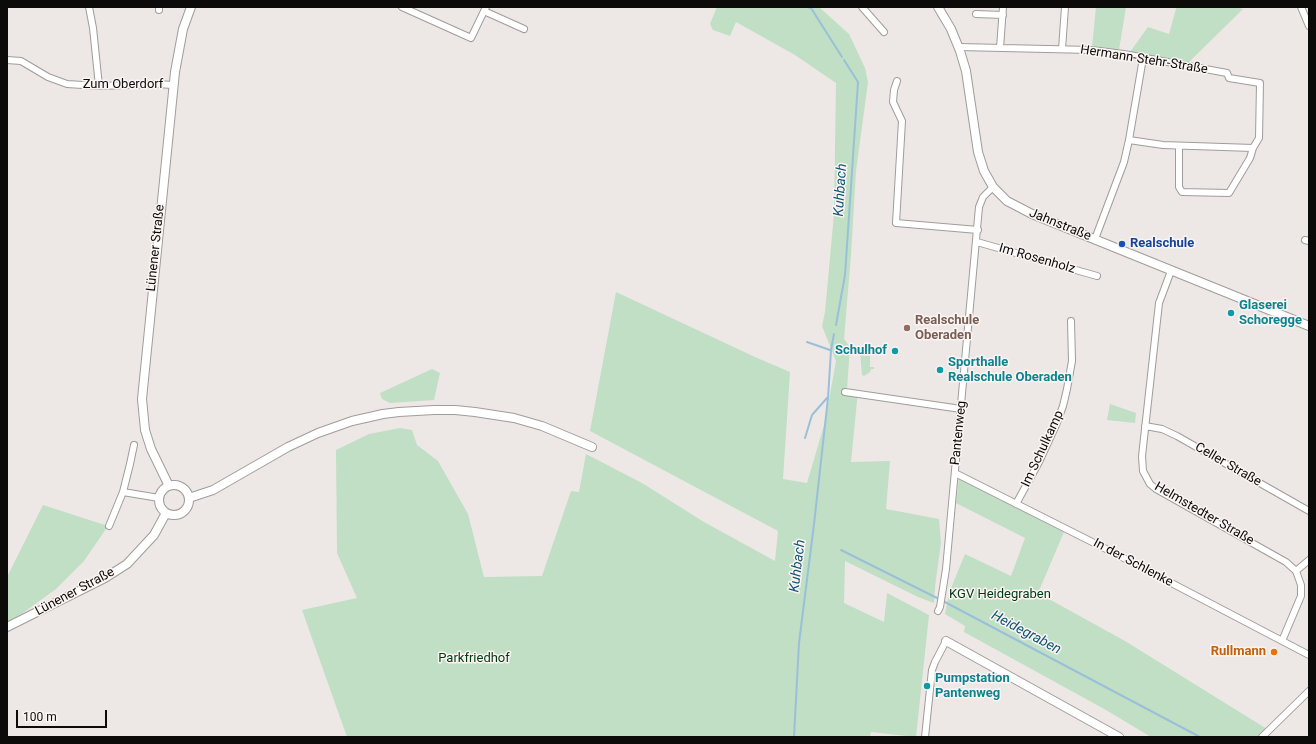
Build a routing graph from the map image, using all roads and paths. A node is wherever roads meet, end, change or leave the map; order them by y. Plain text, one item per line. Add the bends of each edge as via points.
1 (89, 7) edge
2 (191, 7) edge
3 (402, 7) edge
4 (862, 7) edge
5 (938, 7) edge
6 (1003, 7) edge
7 (1065, 7) edge
8 (1301, 7) edge
9 (485, 9) edge
10 (976, 14) dead end
11 (1003, 15) junction
12 (1309, 26) edge
13 (524, 29) dead end
14 (884, 32) dead end
15 (959, 47) junction
16 (1000, 48) junction
17 (1062, 49) junction
18 (1143, 58) junction
19 (7, 60) edge
20 (897, 81) dead end
21 (173, 85) junction
22 (99, 86) junction
23 (1129, 140) junction
24 (1179, 146) junction
25 (1253, 148) junction
26 (993, 187) junction
27 (978, 230) junction
28 (1095, 239) junction
29 (977, 242) junction
30 (1171, 271) junction
31 (1096, 276) dead end
32 (1071, 321) dead end
33 (1309, 326) edge
34 (845, 392) dead end
35 (961, 409) junction
36 (1145, 426) junction
37 (134, 445) dead end
38 (592, 446) dead end
39 (955, 473) junction
40 (168, 486) junction
41 (123, 492) junction
42 (159, 498) junction
43 (189, 498) junction
44 (1016, 504) junction
45 (1309, 511) edge
46 (166, 513) junction
47 (109, 526) dead end
48 (1309, 560) edge
49 (1296, 571) junction
50 (939, 608) dead end
51 (7, 627) edge
52 (946, 641) joint
53 (1282, 641) junction
54 (1309, 654) edge
55 (1309, 692) edge
56 (925, 737) edge
57 (1119, 737) edge
58 (1262, 737) edge

1 - 22 street
2 - 21 main road, Lünener Straße via 180,40
3 - 9 street via 471,38
4 - 14 street
5 - 15 main road, Jahnstraße
6 - 11 street
7 - 17 street, Hermann-Stehr-Straße
8 - 12 street
9 - 13 street
10 - 11 street
11 - 16 street
15 - 16 street, Hermann-Stehr-Straße
15 - 26 main road, Jahnstraße via 966,70 978,152
16 - 17 street, Hermann-Stehr-Straße
17 - 18 street, Hermann-Stehr-Straße via 1091,50
18 - 23 street
18 - 25 street, Hermann-Stehr-Straße via 1227,73 1229,78 1260,84 1259,138
19 - 22 street, Zum Oberdorf via 21,61 56,81
20 - 27 street via 893,102 902,121 896,223
21 - 22 street, Zum Oberdorf
21 - 40 main road, Lünener Straße via 142,399 145,430
23 - 24 street
23 - 28 street via 1117,184
24 - 25 street
24 - 25 street via 1179,187 1182,192 1229,193 1250,158
26 - 27 street, Pantenweg via 980,203
26 - 28 main road, Jahnstraße via 1007,201 1020,209
27 - 29 street, Pantenweg
28 - 30 main road, Jahnstraße
29 - 31 street, Im Rosenholz
29 - 35 street, Pantenweg
30 - 33 main road, Jahnstraße
30 - 36 street, Helmstedter Straße via 1159,303
32 - 44 street, Im Schulkamp via 1072,361 1063,406 1039,462
34 - 35 street
35 - 39 street, Pantenweg
36 - 45 street, Celler Straße via 1162,429 1187,441
36 - 49 street, Helmstedter Straße via 1143,471 1150,484 1286,562
37 - 41 street
38 - 43 main road via 549,428 514,418 475,412 434,410 382,414 318,433 288,447 213,490
39 - 44 street, In der Schlenke
39 - 50 street, Pantenweg via 946,569
40 - 42 main road
40 - 43 main road via 182,487 187,491
41 - 42 street
41 - 47 street
42 - 46 main road via 160,505
43 - 46 main road via 188,507 182,513
44 - 53 street, In der Schlenke
46 - 51 main road, Lünener Straße via 146,546 127,564 106,578
48 - 49 street
49 - 53 street via 1301,585 1301,596
52 - 56 street via 932,670
52 - 57 main road
53 - 54 street, In der Schlenke
55 - 58 street

